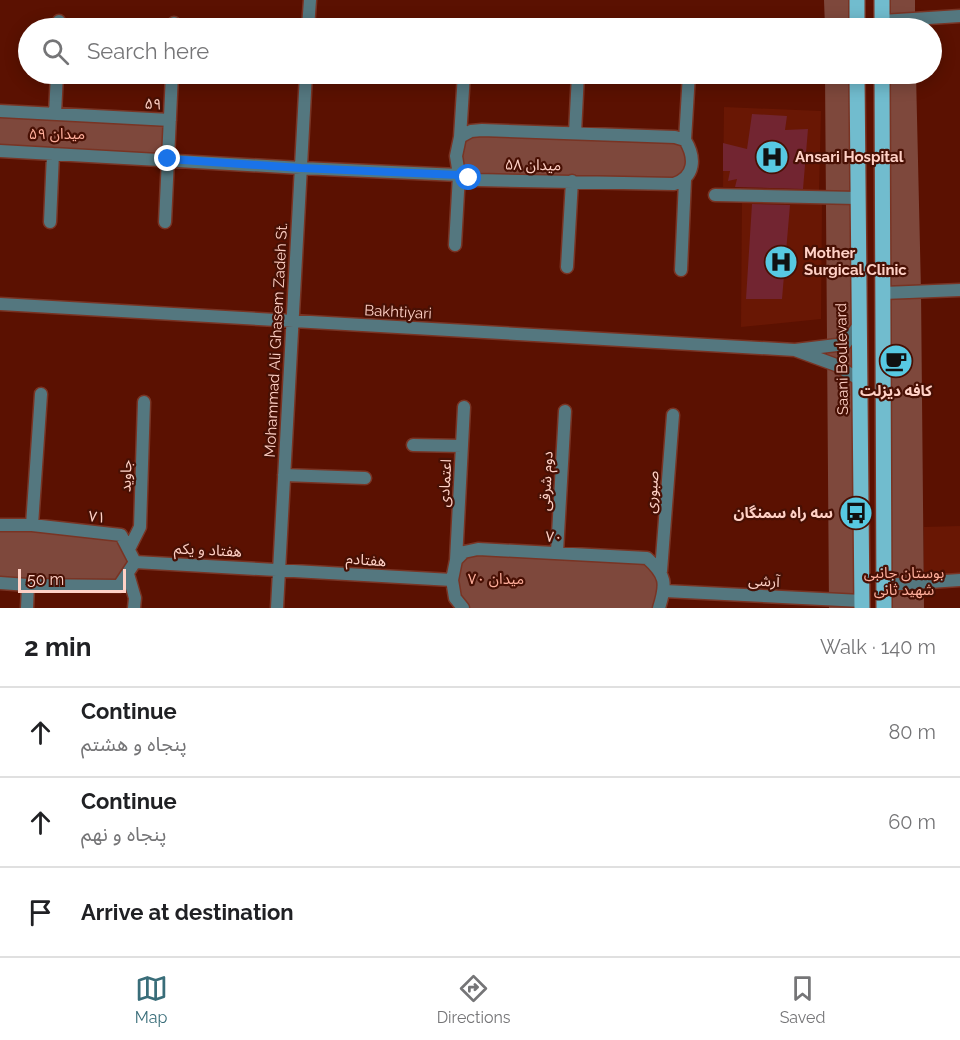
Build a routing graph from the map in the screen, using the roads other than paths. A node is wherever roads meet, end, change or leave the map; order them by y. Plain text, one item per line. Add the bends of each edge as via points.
1 (310, 0) edge
2 (857, 0) edge
3 (882, 0) edge
4 (960, 16) edge
5 (309, 18) edge
6 (857, 18) edge
7 (882, 18) edge
8 (942, 18) edge
9 (56, 84) edge
10 (172, 84) edge
11 (305, 84) edge
12 (463, 84) edge
13 (577, 84) edge
14 (688, 84) edge
15 (857, 84) edge
16 (882, 84) edge
17 (0, 111) edge
18 (55, 114) junction
19 (170, 120) junction
20 (575, 133) junction
21 (460, 137) junction
22 (685, 140) junction
23 (0, 151) edge
24 (54, 154) junction
25 (168, 159) junction
26 (301, 168) junction
27 (459, 175) junction
28 (685, 180) junction
29 (572, 181) junction
30 (715, 195) dead end
31 (857, 198) junction
32 (50, 222) dead end
33 (165, 222) dead end
34 (454, 245) dead end
35 (567, 267) dead end
36 (681, 270) dead end
37 (960, 290) edge
38 (859, 293) junction
39 (883, 293) junction
40 (0, 304) edge
41 (292, 321) junction
42 (859, 325) junction
43 (795, 350) junction
44 (860, 380) junction
45 (41, 394) dead end
46 (144, 402) dead end
47 (465, 407) dead end
48 (565, 411) dead end
49 (673, 415) dead end
50 (413, 445) dead end
51 (462, 446) junction
52 (284, 475) junction
53 (365, 478) dead end
54 (0, 525) edge
55 (32, 525) junction
56 (129, 549) junction
57 (557, 552) junction
58 (456, 560) junction
59 (135, 561) junction
60 (279, 569) junction
61 (661, 571) junction
62 (128, 574) junction
63 (452, 580) junction
64 (960, 580) edge
65 (0, 583) edge
66 (28, 585) junction
67 (884, 585) junction
68 (664, 591) junction
69 (454, 603) edge
70 (862, 605) edge
71 (27, 608) edge
72 (134, 608) edge
73 (277, 608) edge
74 (463, 608) edge
75 (659, 608) edge
76 (884, 608) edge

1 - 5 street
2 - 6 main road
3 - 7 main road
4 - 8 street
9 - 18 street
10 - 19 street
11 - 26 street, Mohammad Ali Ghasem Zadeh St.
12 - 21 street
13 - 20 street
14 - 22 street
15 - 31 main road, Saani Boulevard
16 - 39 main road
17 - 18 street, ۵۹
18 - 19 street, ۵۹
19 - 25 street, ۵۹
20 - 21 street via 482,130
20 - 22 street
21 - 27 street via 456,156
22 - 28 street via 692,161
23 - 24 street
24 - 25 street
24 - 32 street
25 - 26 street, میدان ۵۸
25 - 33 street, ۵۹
26 - 27 street, میدان ۵۸
26 - 41 street, Mohammad Ali Ghasem Zadeh St.
27 - 29 street, میدان ۵۸ via 477,180
27 - 34 street
28 - 29 street, میدان ۵۸ via 674,184
28 - 36 street
29 - 35 street
30 - 31 street
31 - 38 main road, Saani Boulevard
37 - 39 street
38 - 39 main road
38 - 42 main road, Saani Boulevard
39 - 67 main road
40 - 41 street, Bakhtiyari
41 - 43 street, Bakhtiyari
41 - 52 street, Mohammad Ali Ghasem Zadeh St.
42 - 43 street via 845,344
42 - 44 main road, Saani Boulevard
43 - 44 street via 836,365
44 - 70 main road, Saani Boulevard
45 - 55 street
46 - 56 street, جاوید via 140,527
47 - 51 street, اعتمادی
48 - 57 street, دوم شرقی
49 - 61 street, صبوری
50 - 51 street
51 - 58 street, اعتمادی
52 - 53 street
52 - 60 street, Mohammad Ali Ghasem Zadeh St.
54 - 55 street, ۷۱
55 - 56 street, ۷۱ via 121,535
56 - 59 street, ۷۱
57 - 58 street, ۷۰ via 478,549 464,552
57 - 61 street, ۷۰ via 647,558
58 - 63 street
59 - 60 street, هفتاد و یکم
59 - 62 street
60 - 63 street, هفتادم
60 - 73 street, Mohammad Ali Ghasem Zadeh St.
61 - 68 street
62 - 66 street via 118,586
62 - 72 street
63 - 69 street
64 - 67 street
65 - 66 street
66 - 71 street
67 - 76 main road
68 - 70 street, آرشی
68 - 75 street
69 - 74 street

